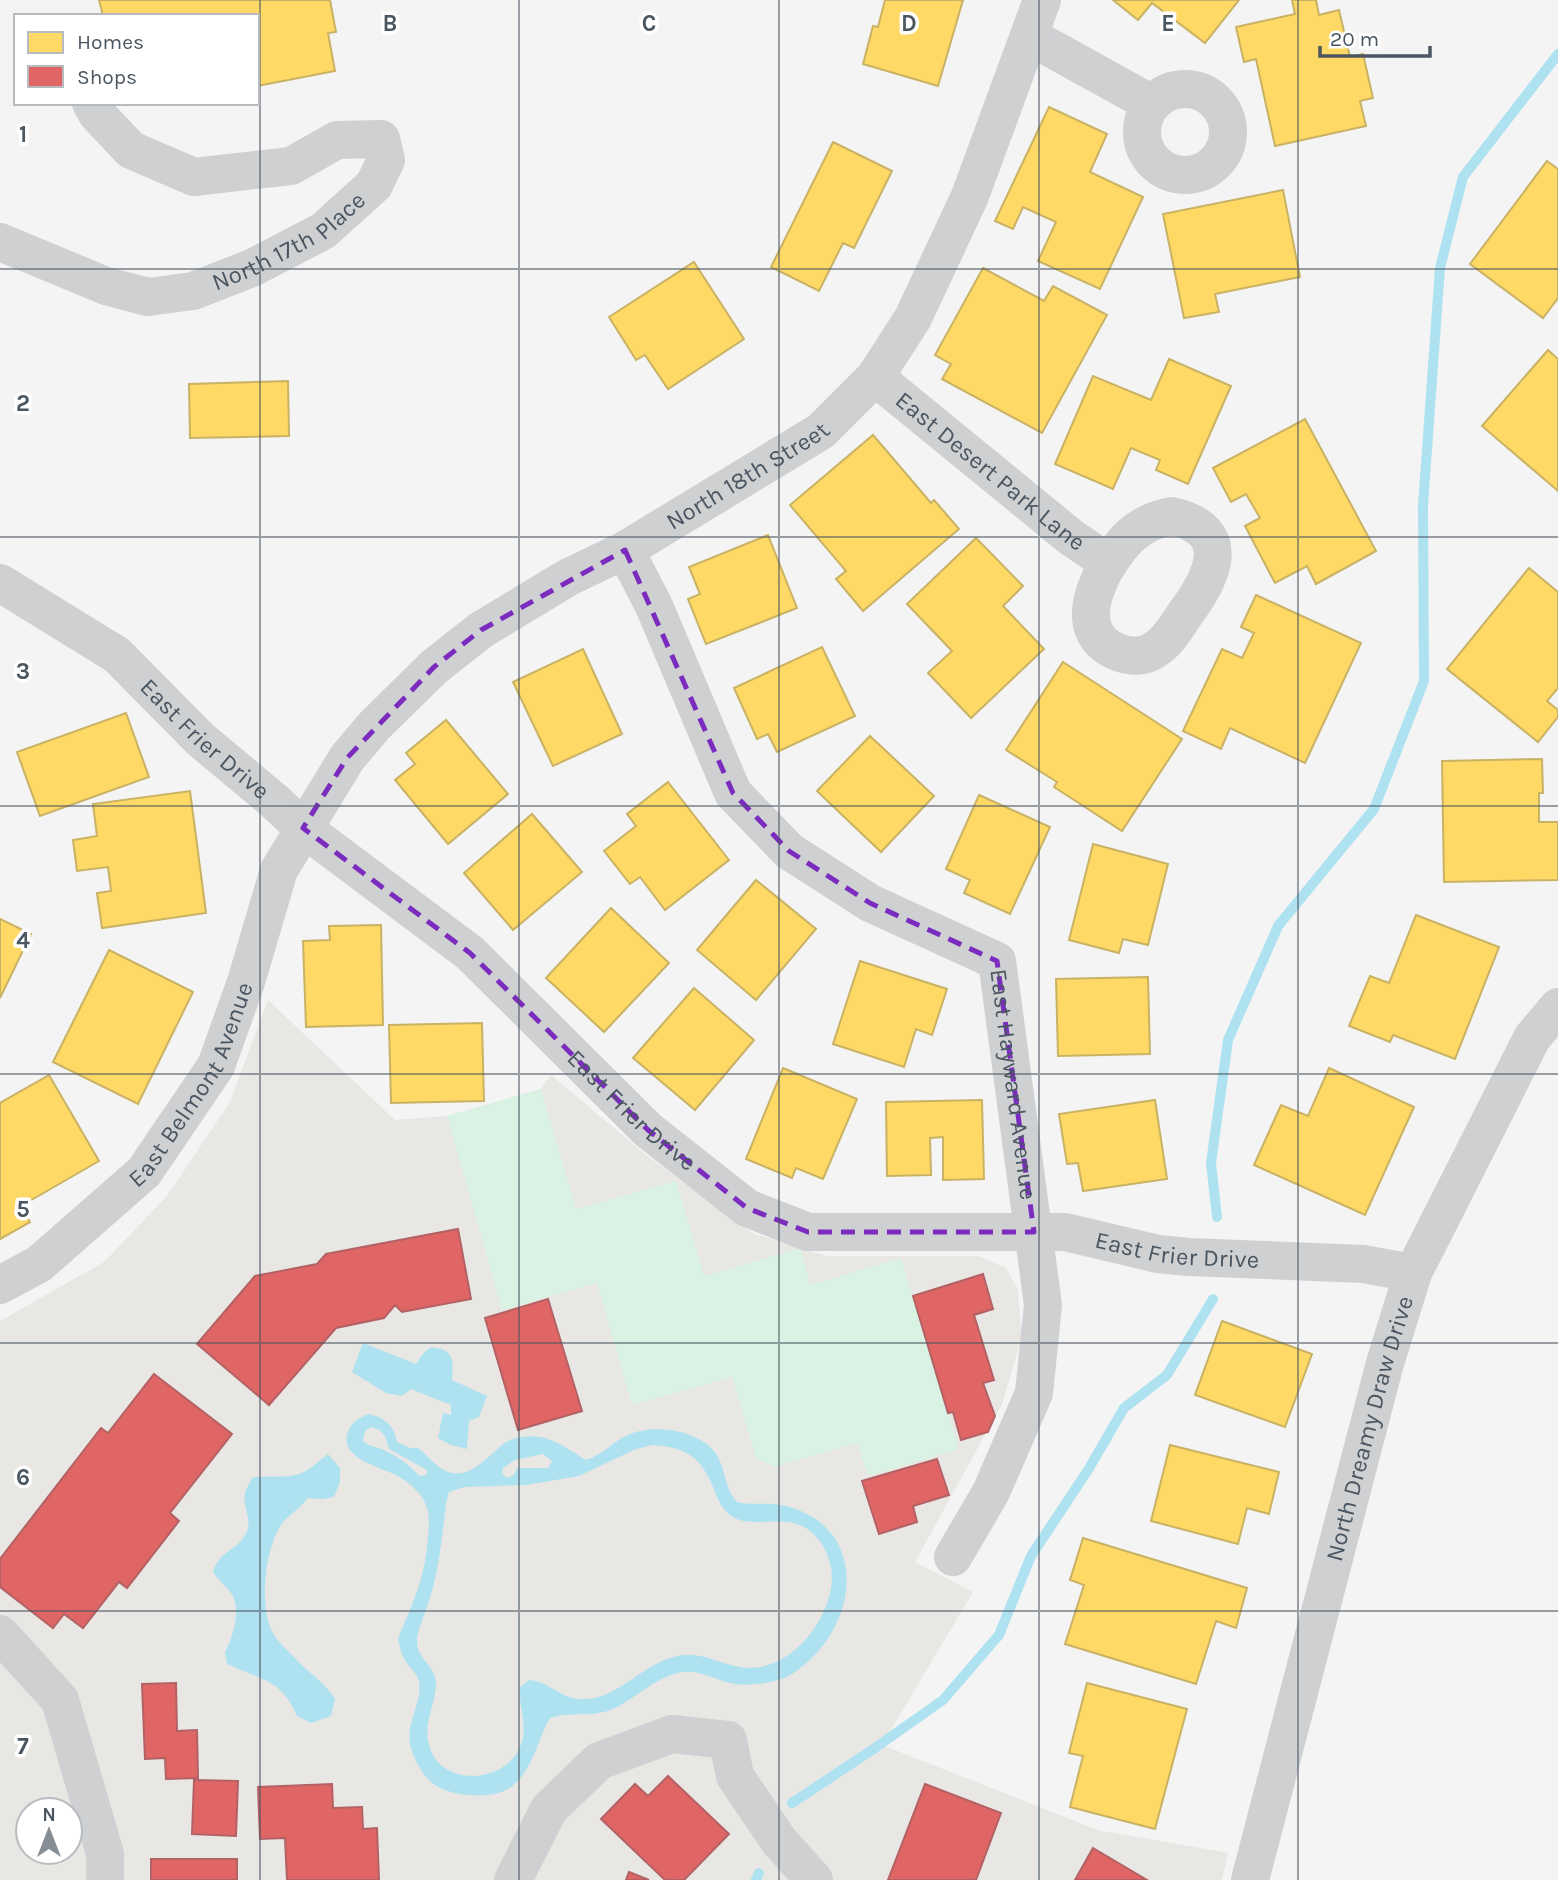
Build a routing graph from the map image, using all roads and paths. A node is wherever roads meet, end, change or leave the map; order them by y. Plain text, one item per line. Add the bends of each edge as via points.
1 (1042, 0) edge
2 (1029, 36) junction
3 (1152, 104) dead end
4 (92, 105) edge
5 (0, 242) edge
6 (875, 377) junction
7 (625, 550) junction
8 (1109, 563) dead end
9 (0, 583) edge
10 (303, 828) junction
11 (1558, 1007) edge
12 (1034, 1232) junction
13 (1413, 1273) junction
14 (0, 1285) edge
15 (953, 1557) dead end
16 (0, 1634) edge
17 (105, 1880) edge
18 (513, 1880) edge
19 (814, 1880) edge
20 (1250, 1880) edge

1 - 2 street, North 18th Street
2 - 3 street
2 - 6 street, North 18th Street via 970,196 913,318
4 - 5 street, North 17th Place via 131,150 194,177 291,166 338,141 381,139 386,160 374,185 323,231 252,268 193,291 148,297 106,286
6 - 7 street, North 18th Street via 821,431
6 - 8 street, East Desert Park Lane
7 - 10 street, North 18th Street via 567,578 481,630 434,667 347,758
7 - 12 street, East Hayward Avenue via 654,606 733,793 789,851 812,866 870,903 996,961
9 - 10 street, East Frier Drive via 117,655 200,739
10 - 12 street, East Frier Drive via 470,953 648,1130 747,1208 808,1231
10 - 14 street, East Belmont Avenue via 279,870 216,1066 144,1172 39,1264
11 - 13 street, North Dreamy Draw Drive via 1532,1038
12 - 13 street, East Frier Drive via 1078,1233 1158,1254 1363,1264
12 - 15 street, East Hayward Avenue via 1043,1305 1034,1393 991,1492
13 - 20 street, North Dreamy Draw Drive via 1385,1363
16 - 17 street via 60,1700 105,1854
18 - 19 street via 549,1809 599,1761 672,1734 727,1740 735,1776 779,1841

